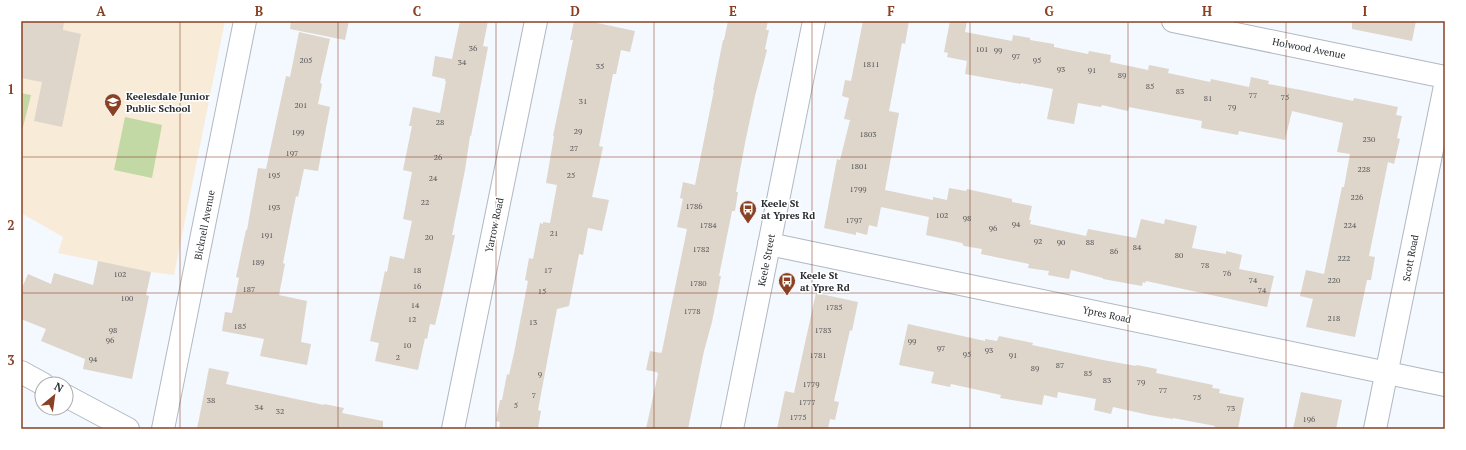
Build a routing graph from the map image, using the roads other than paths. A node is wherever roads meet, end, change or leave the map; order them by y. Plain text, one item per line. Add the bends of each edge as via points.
1 (245, 21) edge
2 (536, 21) edge
3 (814, 21) edge
4 (1173, 21) edge
5 (1445, 77) edge
6 (1445, 86) edge
7 (769, 244) junction
8 (21, 372) edge
9 (1387, 372) junction
10 (34, 379) edge
11 (1445, 385) edge
12 (74, 400) edge
13 (128, 429) edge
14 (163, 429) edge
15 (453, 429) edge
16 (732, 429) edge
17 (1375, 429) edge

1 - 14 street, Bicknell Avenue
2 - 15 street, Yarrow Road
3 - 7 street, Keele Street
4 - 5 street, Holwood Avenue
6 - 9 street, Scott Road
7 - 9 street, Ypres Road
7 - 16 street, Keele Street
8 - 10 street
9 - 11 street, Ypres Road
9 - 17 street, Scott Road
12 - 13 street

